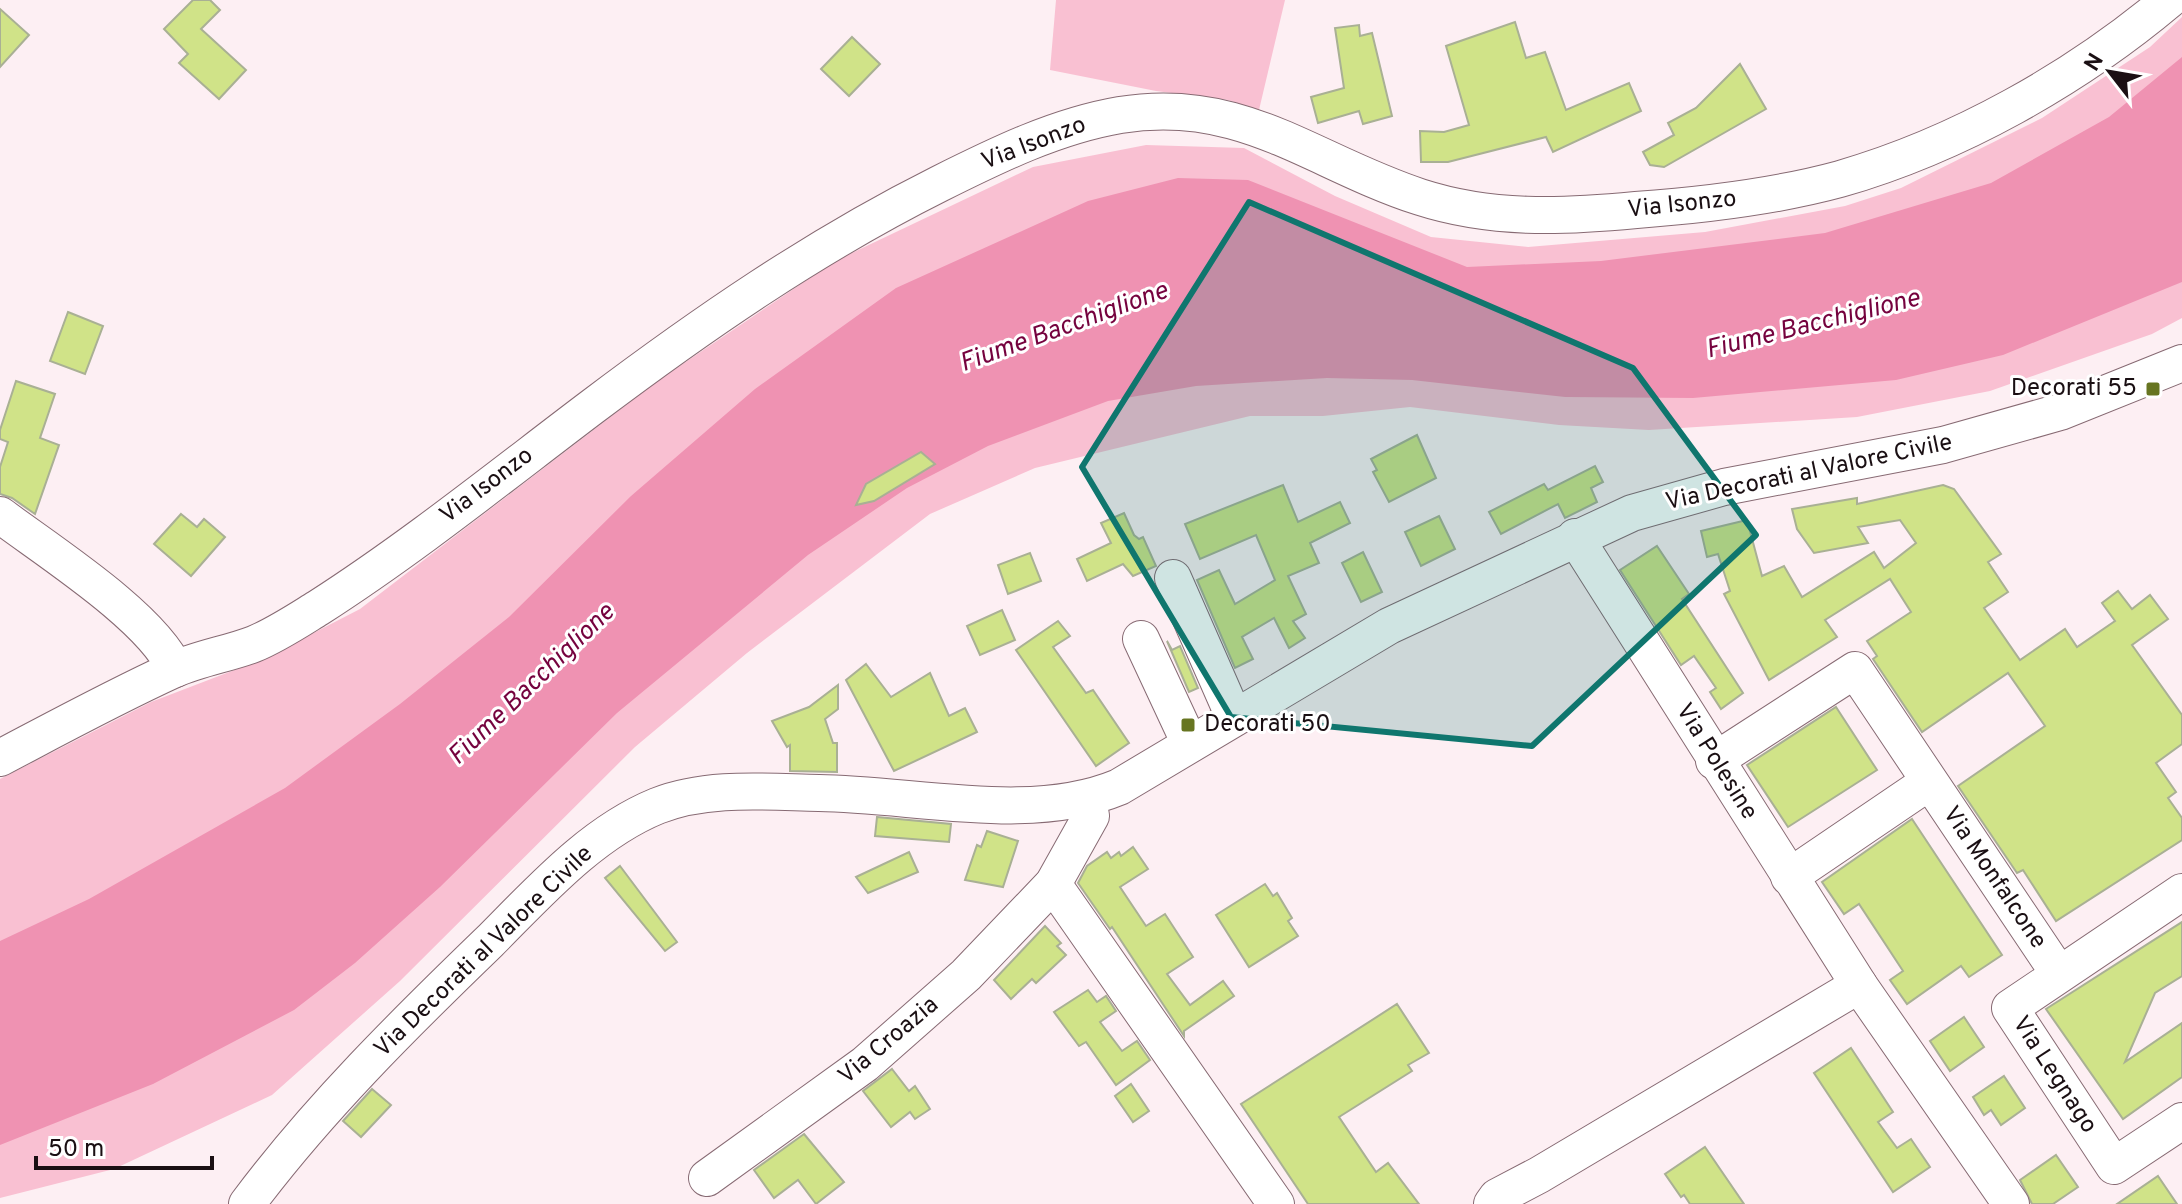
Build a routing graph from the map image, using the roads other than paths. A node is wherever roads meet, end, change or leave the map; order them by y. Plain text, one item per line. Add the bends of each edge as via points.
1 (2169, 0) edge
2 (2182, 363) edge
3 (0, 515) edge
4 (1575, 537) junction
5 (1173, 578) dead end
6 (1141, 639) dead end
7 (175, 669) junction
8 (1234, 717) junction
9 (1190, 744) junction
10 (0, 758) edge
11 (1714, 761) junction
12 (1929, 782) junction
13 (1088, 799) junction
14 (1789, 877) junction
15 (1053, 884) junction
16 (2182, 892) edge
17 (2059, 974) junction
18 (1859, 985) junction
19 (2182, 1121) edge
20 (707, 1178) dead end
21 (247, 1204) edge
22 (1276, 1204) edge
23 (1492, 1204) edge
24 (2011, 1204) edge

1 - 7 street, Via Isonzo via 2030,96 1908,155 1836,180 1703,205 1504,215 1416,196 1276,133 1204,113 1122,115 1079,125 993,157 821,248 708,323 329,601 249,646
2 - 4 street, Via Decorati al Valore Civile via 2060,412 1943,445 1691,494
3 - 7 street via 114,602 150,635
4 - 8 street, Via Decorati al Valore Civile via 1389,626
4 - 11 street, Via Polesine
5 - 8 street
6 - 9 street
7 - 10 street, Via Isonzo
8 - 9 street, Via Decorati al Valore Civile
9 - 13 street, Via Decorati al Valore Civile via 1119,787
11 - 12 street, Via Monfalcone via 1855,670
11 - 14 street, Via Polesine
12 - 14 street, Via Monfalcone
12 - 17 street, Via Monfalcone
13 - 15 street, Via Croazia via 1091,816
13 - 21 street, Via Decorati al Valore Civile via 1038,805 744,792 696,795 621,823 547,884 421,1009 300,1137
14 - 18 street, Via Polesine
15 - 20 street, Via Croazia via 917,1020
15 - 22 street
16 - 17 street, Via Legnago
17 - 19 street, Via Legnago via 2010,1008 2114,1166
18 - 23 street
18 - 24 street, Via Polesine

